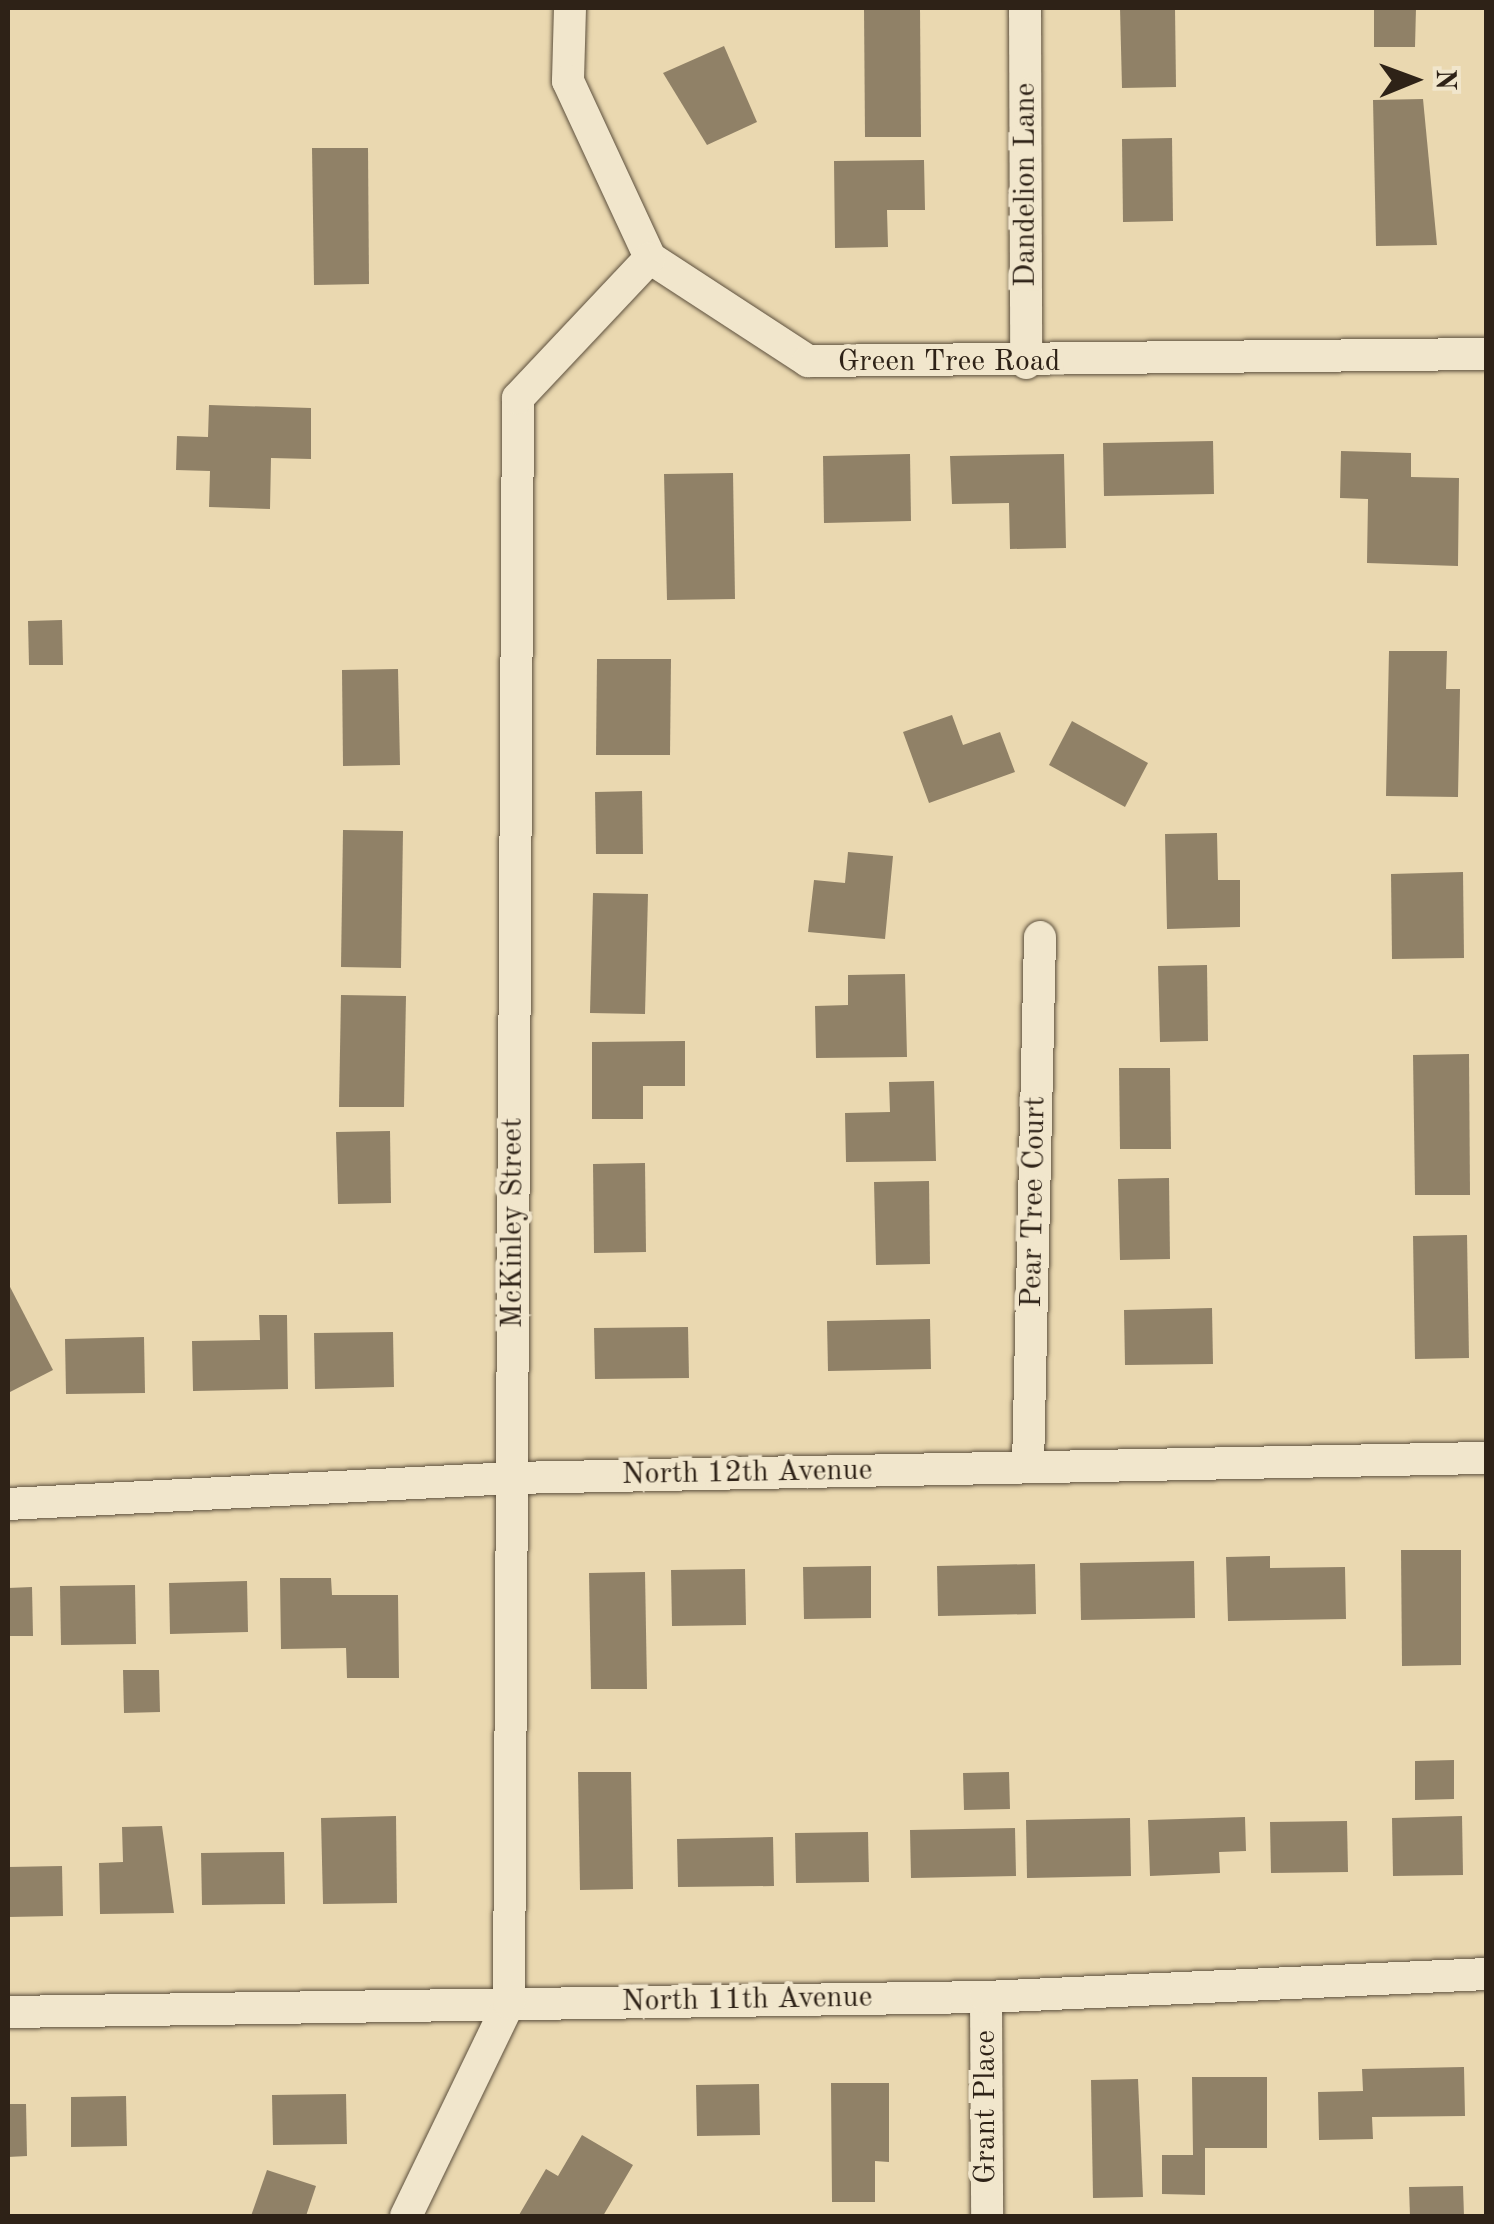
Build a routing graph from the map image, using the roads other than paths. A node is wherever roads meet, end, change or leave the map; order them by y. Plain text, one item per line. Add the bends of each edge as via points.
1 (570, 8) edge
2 (1025, 8) edge
3 (650, 258) junction
4 (1486, 354) edge
5 (1026, 363) junction
6 (1040, 936) dead end
7 (1486, 1458) edge
8 (1028, 1467) junction
9 (512, 1478) junction
10 (8, 1504) edge
11 (1486, 1974) edge
12 (986, 1997) junction
13 (509, 2003) junction
14 (8, 2012) edge
15 (406, 2216) edge
16 (986, 2216) edge

1 - 3 street via 568,80
2 - 5 street, Dandelion Lane
3 - 5 street, Green Tree Road via 808,361
3 - 9 street, McKinley Street via 518,398
4 - 5 street, Green Tree Road
6 - 8 street, Pear Tree Court
7 - 8 street, North 12th Avenue
8 - 9 street, North 12th Avenue
9 - 10 street, North 12th Avenue
9 - 13 street, McKinley Street
11 - 12 street, North 11th Avenue
12 - 13 street, North 11th Avenue
12 - 16 street, Grant Place
13 - 14 street, North 11th Avenue
13 - 15 street, McKinley Street

